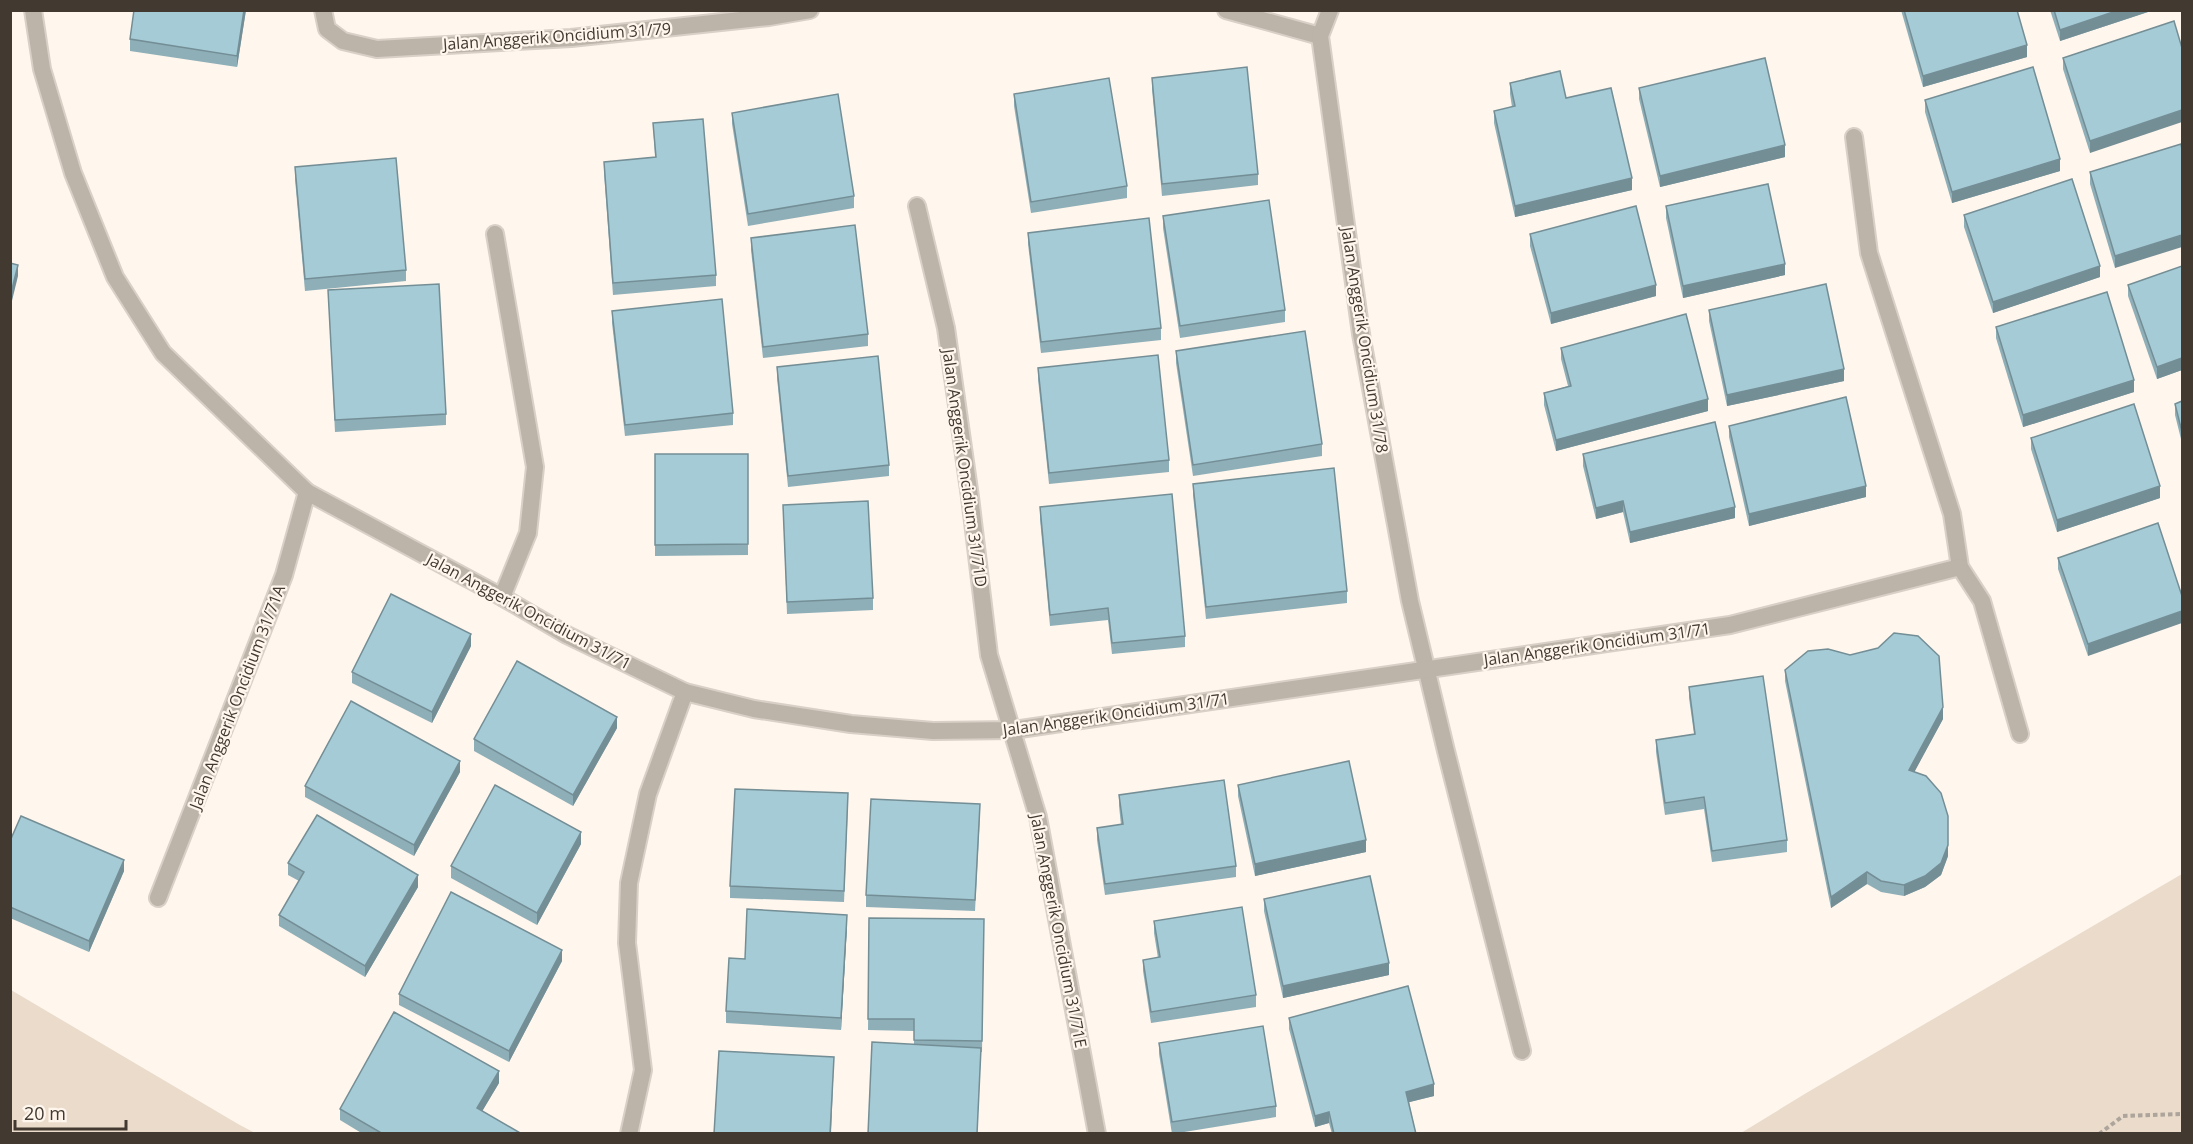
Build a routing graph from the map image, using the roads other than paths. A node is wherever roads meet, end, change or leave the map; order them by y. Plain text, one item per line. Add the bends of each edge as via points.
1 (33, 10) edge
2 (322, 10) edge
3 (810, 10) edge
4 (1226, 10) edge
5 (1330, 10) edge
6 (769, 14) edge
7 (1320, 36) junction
8 (1854, 137) dead end
9 (917, 206) dead end
10 (495, 234) dead end
11 (308, 492) junction
12 (1960, 567) junction
13 (502, 597) junction
14 (1426, 668) junction
15 (685, 692) junction
16 (1013, 730) junction
17 (2020, 734) dead end
18 (158, 898) dead end
19 (1522, 1051) dead end
20 (629, 1134) edge
21 (1097, 1134) edge

1 - 11 street, Jalan Anggerik Oncidium 31/71 via 42,69 73,174 115,277 163,353
2 - 6 street, Jalan Anggerik Oncidium 31/79 via 327,29 343,41 377,49 571,38
3 - 6 street, Jalan Anggerik Oncidium 31/79
4 - 7 street
5 - 7 street, Jalan Anggerik Oncidium 31/78
7 - 14 street, Jalan Anggerik Oncidium 31/78 via 1361,333
8 - 12 street via 1869,253 1952,514
9 - 16 street, Jalan Anggerik Oncidium 31/71D via 946,328 989,655
10 - 13 street via 535,467 528,533
11 - 13 street, Jalan Anggerik Oncidium 31/71
11 - 18 street, Jalan Anggerik Oncidium 31/71A via 284,575
12 - 14 street, Jalan Anggerik Oncidium 31/71 via 1730,625
12 - 17 street via 1982,602
13 - 15 street, Jalan Anggerik Oncidium 31/71 via 567,635
14 - 16 street, Jalan Anggerik Oncidium 31/71
14 - 19 street, Jalan Anggerik Oncidium 31/78
15 - 16 street, Jalan Anggerik Oncidium 31/71 via 753,709 851,724 933,731
15 - 20 street via 648,794 629,883 627,943 643,1070
16 - 21 street, Jalan Anggerik Oncidium 31/71E via 1038,817

